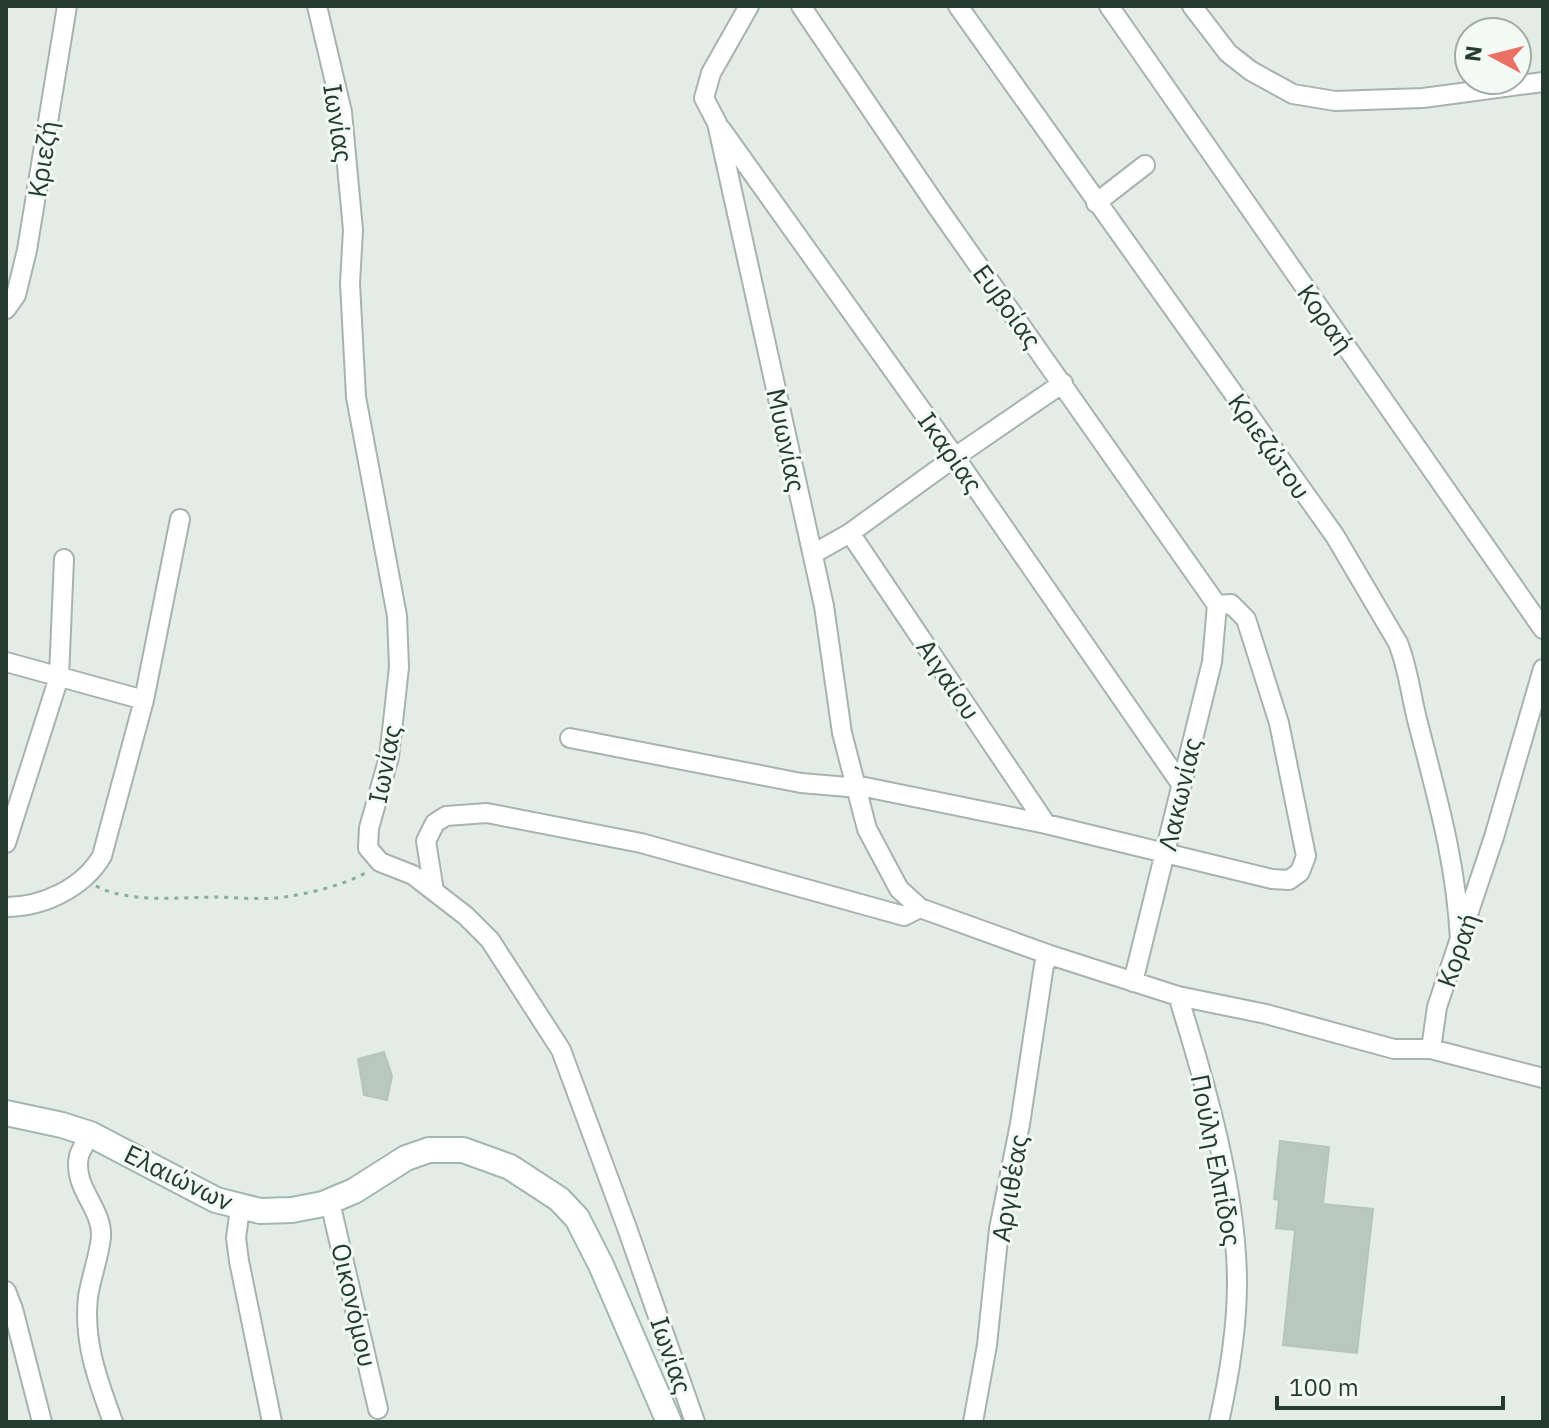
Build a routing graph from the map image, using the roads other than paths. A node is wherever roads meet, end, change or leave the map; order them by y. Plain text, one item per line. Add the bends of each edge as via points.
1 (67, 6) edge
2 (317, 6) edge
3 (749, 6) edge
4 (801, 6) edge
5 (958, 6) edge
6 (1109, 6) edge
7 (1192, 6) edge
8 (1543, 82) edge
9 (717, 123) junction
10 (1145, 165) dead end
11 (1096, 203) junction
12 (6, 278) edge
13 (11, 302) edge
14 (1063, 383) junction
15 (955, 457) junction
16 (180, 519) dead end
17 (850, 533) junction
18 (813, 554) junction
19 (64, 559) dead end
20 (1217, 605) junction
21 (1543, 629) edge
22 (6, 662) edge
23 (1543, 669) edge
24 (59, 677) junction
25 (144, 700) junction
26 (570, 738) dead end
27 (1181, 784) junction
28 (855, 785) junction
29 (1046, 824) junction
30 (6, 843) edge
31 (1165, 853) junction
32 (434, 891) junction
33 (6, 907) edge
34 (920, 908) junction
35 (1460, 940) junction
36 (1050, 955) junction
37 (1133, 982) junction
38 (1178, 996) junction
39 (1431, 1049) junction
40 (1543, 1078) edge
41 (6, 1113) edge
42 (90, 1134) junction
43 (330, 1202) junction
44 (240, 1208) junction
45 (6, 1291) edge
46 (378, 1409) dead end
47 (42, 1422) edge
48 (113, 1422) edge
49 (272, 1422) edge
50 (669, 1422) edge
51 (695, 1422) edge
52 (973, 1422) edge
53 (1219, 1422) edge

1 - 13 street, Κριεζή via 27,250
2 - 32 street, Ιωνίας via 342,112 353,230 356,397 397,616 399,667 389,757 368,848 380,862 413,875
3 - 9 street, Μυωνίας via 711,73 704,98
4 - 14 street, Ευβοίας
5 - 11 street, Κριεζώτου
6 - 21 street, Κοραή
7 - 8 street via 1228,53 1293,94 1335,101 1423,98
9 - 15 street, Ικαρίας
9 - 18 street, Μυωνίας
10 - 11 street
11 - 35 street, Κριεζώτου via 1335,536 1398,643 1447,830
12 - 13 street
14 - 15 street
14 - 20 street, Ευβοίας
15 - 17 street
15 - 27 street, Ικαρίας
16 - 25 street
17 - 18 street
17 - 29 street, Αιγαίου
18 - 28 street, Μυωνίας
19 - 24 street
20 - 27 street, Λακωνίας via 1212,662
20 - 31 street via 1231,604 1246,619 1279,723 1306,856 1300,872 1289,880
22 - 24 street
23 - 35 street, Κοραή
24 - 25 street
24 - 30 street
25 - 33 street via 105,849 95,867 42,902
26 - 28 street via 801,783
27 - 31 street, Λακωνίας
28 - 29 street
28 - 34 street, Μυωνίας via 876,849 899,889
29 - 31 street
31 - 37 street, Λακωνίας
32 - 34 street via 426,841 435,823 446,816 487,813 641,843 904,916
32 - 51 street, Ιωνίας via 490,940 561,1050
34 - 36 street
35 - 39 street, Κοραή via 1437,1007
36 - 37 street
36 - 52 street, Αργιθέας via 1044,965 999,1229
37 - 38 street
38 - 39 street via 1394,1049
38 - 53 street, Πούλη Ελπίδος via 1213,1122 1237,1261 1233,1337
39 - 40 street
41 - 42 main road, Ελαιώνων
42 - 44 main road, Ελαιώνων
42 - 48 street via 79,1156 79,1183 101,1236 88,1330 92,1362
43 - 44 main road, Ελαιώνων via 292,1210
43 - 46 street, Οικονόμου
43 - 50 main road, Ελαιώνων via 406,1158 438,1149 479,1154 528,1177 577,1218
44 - 49 street via 239,1261
45 - 47 street

